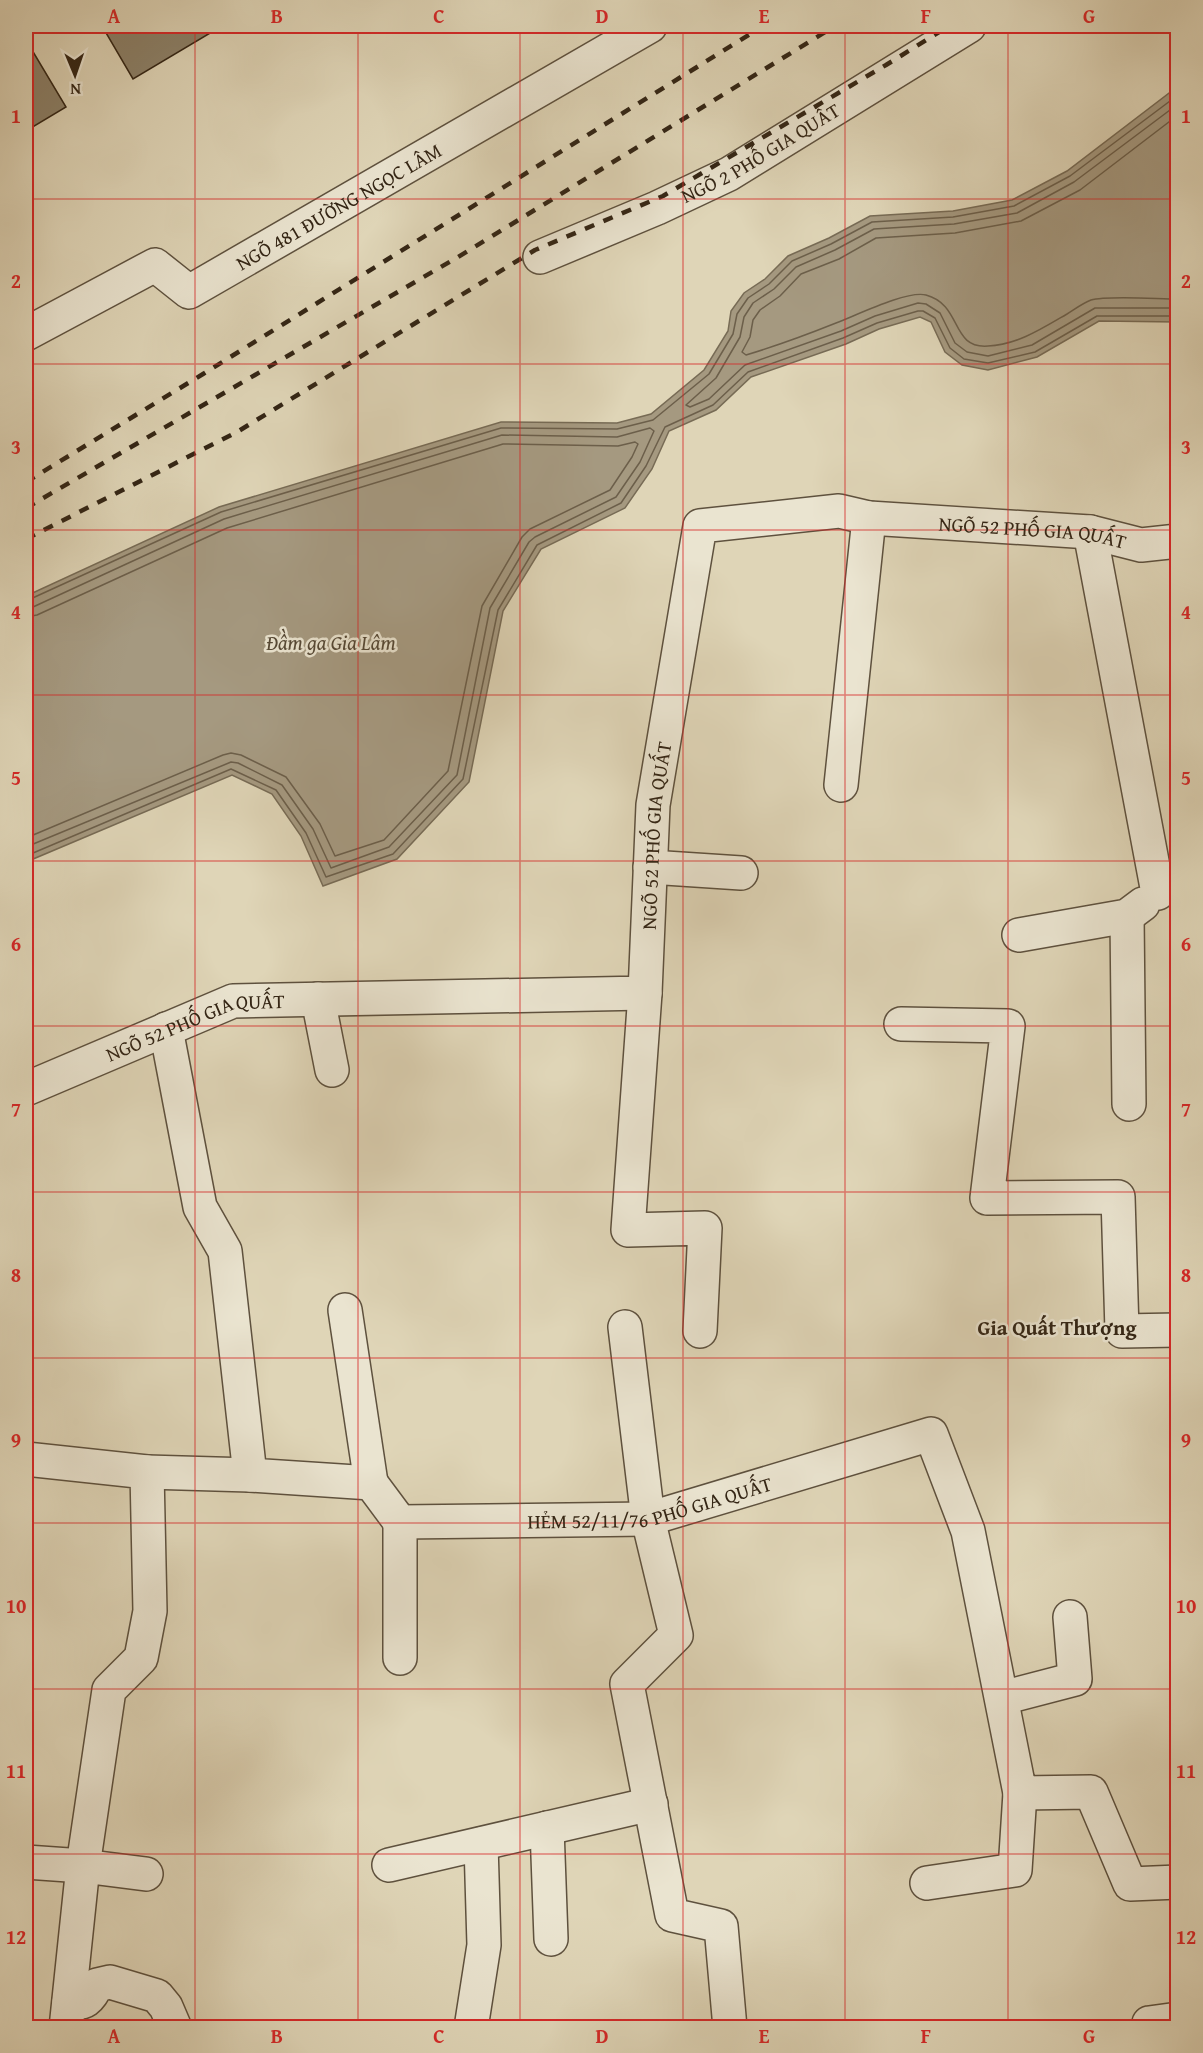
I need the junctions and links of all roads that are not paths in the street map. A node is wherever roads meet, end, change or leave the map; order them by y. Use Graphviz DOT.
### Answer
graph roads {
  1 [pos="650,26"];
  2 [pos="969,26"];
  3 [pos="540,257"];
  4 [pos="26,334"];
  5 [pos="869,518"];
  6 [pos="1090,532"];
  7 [pos="1178,541"];
  8 [pos="841,785"];
  9 [pos="650,867"];
  10 [pos="741,873"];
  11 [pos="1168,892"];
  12 [pos="1127,916"];
  13 [pos="1019,935"];
  14 [pos="645,993"];
  15 [pos="318,999"];
  16 [pos="901,1023"];
  17 [pos="166,1029"];
  18 [pos="332,1070"];
  19 [pos="26,1089"];
  20 [pos="1129,1104"];
  21 [pos="345,1310"];
  22 [pos="625,1327"];
  23 [pos="1178,1330"];
  24 [pos="700,1331"];
  25 [pos="26,1459"];
  26 [pos="147,1472"];
  27 [pos="250,1475"];
  28 [pos="371,1483"];
  29 [pos="648,1519"];
  30 [pos="400,1522"];
  31 [pos="1070,1617"];
  32 [pos="400,1658"];
  33 [pos="1002,1698"];
  34 [pos="1020,1793"];
  35 [pos="651,1804"];
  36 [pos="547,1828"];
  37 [pos="481,1844"];
  38 [pos="26,1862"];
  39 [pos="389,1865"];
  40 [pos="83,1866"];
  41 [pos="147,1874"];
  42 [pos="1178,1882"];
  43 [pos="927,1883"];
  44 [pos="551,1939"];
  45 [pos="67,2015"];
  46 [pos="1178,2019"];
  47 [pos="175,2028"];
  48 [pos="471,2028"];
  49 [pos="730,2028"];
  50 [pos="1150,2028"];
  1 -- 4 [label="street, NGÕ 481 ĐƯỜNG NGỌC LÂM"];
  2 -- 3 [label="street, NGÕ 2 PHỐ GIA QUẤT"];
  5 -- 6 [label="street, NGÕ 52 PHỐ GIA QUẤT"];
  5 -- 8 [label="street"];
  5 -- 9 [label="street, NGÕ 52 PHỐ GIA QUẤT"];
  6 -- 7 [label="street, NGÕ 52 PHỐ GIA QUẤT"];
  6 -- 11 [label="street"];
  9 -- 10 [label="street"];
  9 -- 14 [label="street, NGÕ 52 PHỐ GIA QUẤT"];
  11 -- 12 [label="street"];
  12 -- 13 [label="street"];
  12 -- 20 [label="street"];
  14 -- 15 [label="street, NGÕ 52 PHỐ GIA QUẤT"];
  14 -- 24 [label="street"];
  15 -- 17 [label="street, NGÕ 52 PHỐ GIA QUẤT"];
  15 -- 18 [label="street"];
  16 -- 23 [label="street"];
  17 -- 19 [label="street, NGÕ 52 PHỐ GIA QUẤT"];
  17 -- 27 [label="street"];
  21 -- 28 [label="street"];
  22 -- 29 [label="street"];
  25 -- 26 [label="street"];
  26 -- 27 [label="street"];
  26 -- 40 [label="street"];
  27 -- 28 [label="street"];
  28 -- 30 [label="street"];
  29 -- 30 [label="street, HẺM 52/11/76 PHỐ GIA QUẤT"];
  29 -- 33 [label="street, HẺM 52/11/76 PHỐ GIA QUẤT"];
  29 -- 35 [label="street"];
  30 -- 32 [label="street"];
  31 -- 33 [label="street"];
  33 -- 34 [label="street, HẺM 52/11/76 PHỐ GIA QUẤT"];
  34 -- 42 [label="street"];
  34 -- 43 [label="street, HẺM 52/11/76 PHỐ GIA QUẤT"];
  35 -- 36 [label="street"];
  35 -- 49 [label="street"];
  36 -- 37 [label="street"];
  36 -- 44 [label="street"];
  37 -- 39 [label="street"];
  37 -- 48 [label="street"];
  38 -- 40 [label="street"];
  40 -- 41 [label="street"];
  40 -- 45 [label="street"];
  45 -- 47 [label="street"];
  46 -- 50 [label="street"];
}
